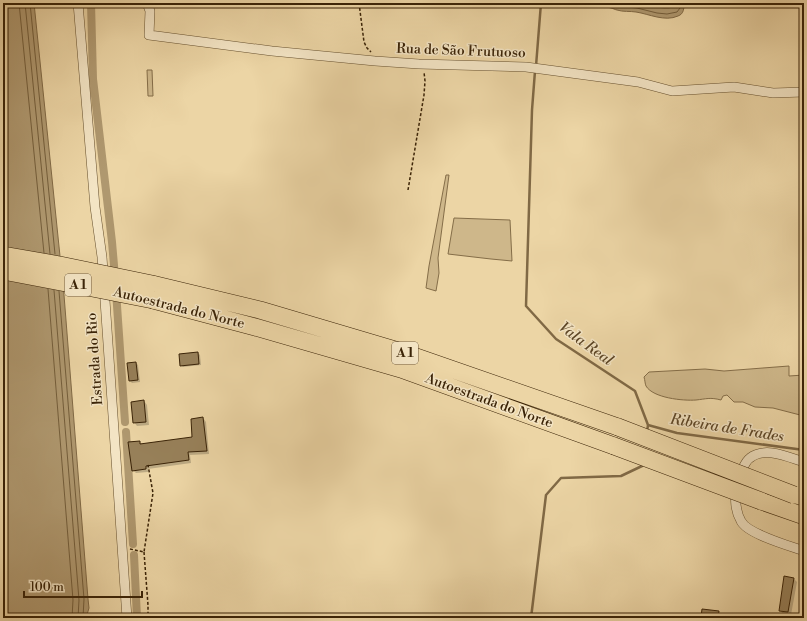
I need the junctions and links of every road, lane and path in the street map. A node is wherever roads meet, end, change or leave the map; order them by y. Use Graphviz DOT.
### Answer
graph roads {
  1 [pos="78,3"];
  2 [pos="147,3"];
  3 [pos="359,3"];
  4 [pos="372,52"];
  5 [pos="419,64"];
  6 [pos="804,92"];
  7 [pos="408,190"];
  8 [pos="3,255"];
  9 [pos="3,272"];
  10 [pos="153,292"];
  11 [pos="804,462"];
  12 [pos="148,465"];
  13 [pos="799,497"];
  14 [pos="804,516"];
  15 [pos="122,548"];
  16 [pos="804,551"];
  17 [pos="144,552"];
  18 [pos="127,618"];
  19 [pos="148,618"];
  1 -- 15 [label="street, Estrada do Rio"];
  2 -- 5 [label="street, Rua de São Frutuoso"];
  3 -- 4 [label="path"];
  5 -- 6 [label="street, Rua de São Frutuoso"];
  5 -- 7 [label="path"];
  8 -- 10 [label="highway, Autoestrada do Norte / A 1, bridge"];
  9 -- 10 [label="highway, Autoestrada do Norte / A 1, bridge"];
  10 -- 13 [label="highway, Autoestrada do Norte / A 1, bridge"];
  10 -- 14 [label="highway, Autoestrada do Norte / A 1, bridge"];
  11 -- 16 [label="street"];
  12 -- 17 [label="path"];
  15 -- 17 [label="path"];
  15 -- 18 [label="street, Estrada do Rio"];
  17 -- 19 [label="path"];
}
